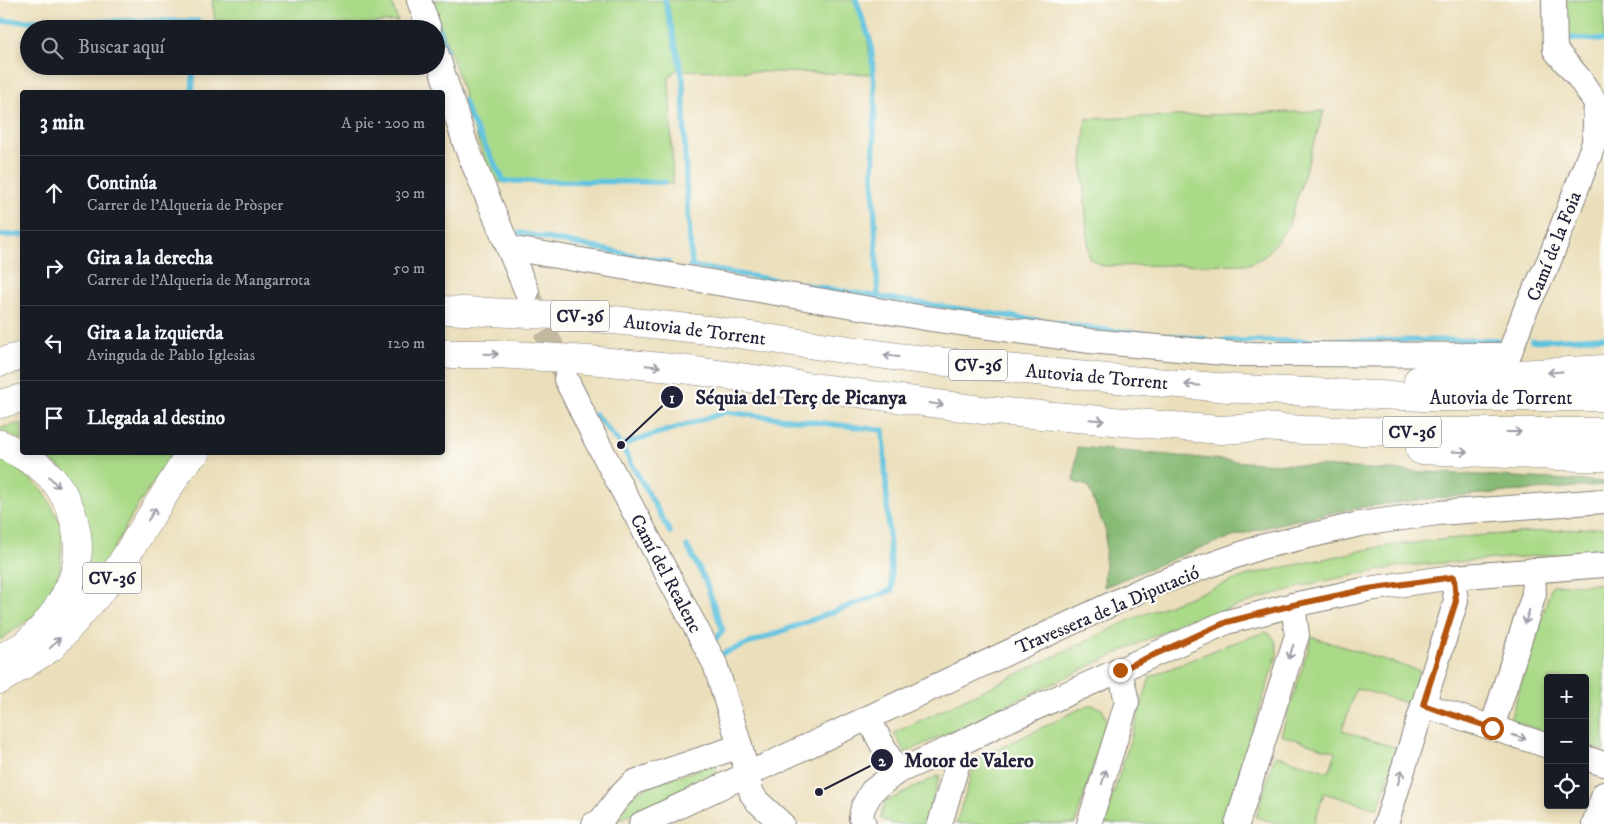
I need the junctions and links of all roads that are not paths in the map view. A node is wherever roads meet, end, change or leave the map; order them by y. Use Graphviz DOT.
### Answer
graph roads {
  1 [pos="419,0"];
  2 [pos="1554,0"];
  3 [pos="426,20"];
  4 [pos="443,75"];
  5 [pos="509,248"];
  6 [pos="527,292"];
  7 [pos="445,310"];
  8 [pos="445,354"];
  9 [pos="20,357"];
  10 [pos="0,362"];
  11 [pos="1604,369"];
  12 [pos="566,379"];
  13 [pos="1241,389"];
  14 [pos="1604,397"];
  15 [pos="20,399"];
  16 [pos="0,404"];
  17 [pos="1220,430"];
  18 [pos="1604,432"];
  19 [pos="0,444"];
  20 [pos="20,454"];
  21 [pos="22,455"];
  22 [pos="193,455"];
  23 [pos="1604,457"];
  24 [pos="1604,501"];
  25 [pos="1604,565"];
  26 [pos="1533,570"];
  27 [pos="1454,577"];
  28 [pos="1293,605"];
  29 [pos="0,658"];
  30 [pos="1120,670"];
  31 [pos="0,680"];
  32 [pos="1423,705"];
  33 [pos="868,718"];
  34 [pos="1492,728"];
  35 [pos="1544,745"];
  36 [pos="740,746"];
  37 [pos="953,747"];
  38 [pos="1589,759"];
  39 [pos="1604,764"];
  40 [pos="897,772"];
  41 [pos="748,775"];
  42 [pos="1604,794"];
  43 [pos="594,824"];
  44 [pos="640,824"];
  45 [pos="782,824"];
  46 [pos="864,824"];
  47 [pos="940,824"];
  48 [pos="1089,824"];
  49 [pos="1237,824"];
  50 [pos="1386,824"];
  51 [pos="1594,824"];
  1 -- 3 [label="street"];
  2 -- 5 [label="street, Camí de la Foia"];
  4 -- 5 [label="street"];
  5 -- 6 [label="street"];
  13 -- 7 [label="highway, Autovia de Torrent / CV-36, one-way"];
  8 -- 17 [label="highway, Autovia de Torrent / CV-36, one-way"];
  9 -- 10 [label="highway"];
  11 -- 13 [label="highway, one-way"];
  12 -- 36 [label="street, Camí del Realenc"];
  13 -- 14 [label="highway, Autovia de Torrent / CV-36"];
  15 -- 16 [label="highway"];
  17 -- 18 [label="highway, Autovia de Torrent / CV-36, one-way"];
  17 -- 23 [label="highway, one-way"];
  19 -- 20 [label="highway, one-way"];
  21 -- 29 [label="highway, one-way"];
  31 -- 22 [label="highway, CV-36, one-way"];
  24 -- 33 [label="street, Travessera de la Diputació"];
  25 -- 26 [label="street"];
  26 -- 27 [label="street"];
  26 -- 34 [label="street, one-way"];
  27 -- 28 [label="street"];
  27 -- 32 [label="street"];
  28 -- 30 [label="street"];
  28 -- 49 [label="street, one-way"];
  30 -- 37 [label="street"];
  48 -- 30 [label="street, one-way"];
  32 -- 34 [label="street"];
  50 -- 32 [label="street, one-way"];
  33 -- 40 [label="street"];
  33 -- 41 [label="street, Travessera de la Diputació"];
  34 -- 35 [label="street, one-way"];
  36 -- 41 [label="street, Camí del Realenc"];
  36 -- 43 [label="street"];
  37 -- 40 [label="street"];
  37 -- 47 [label="street"];
  38 -- 39 [label="street"];
  40 -- 46 [label="street"];
  41 -- 44 [label="street, Travessera de la Diputació"];
  41 -- 45 [label="street, Camí del Realenc"];
  42 -- 51 [label="street"];
}
